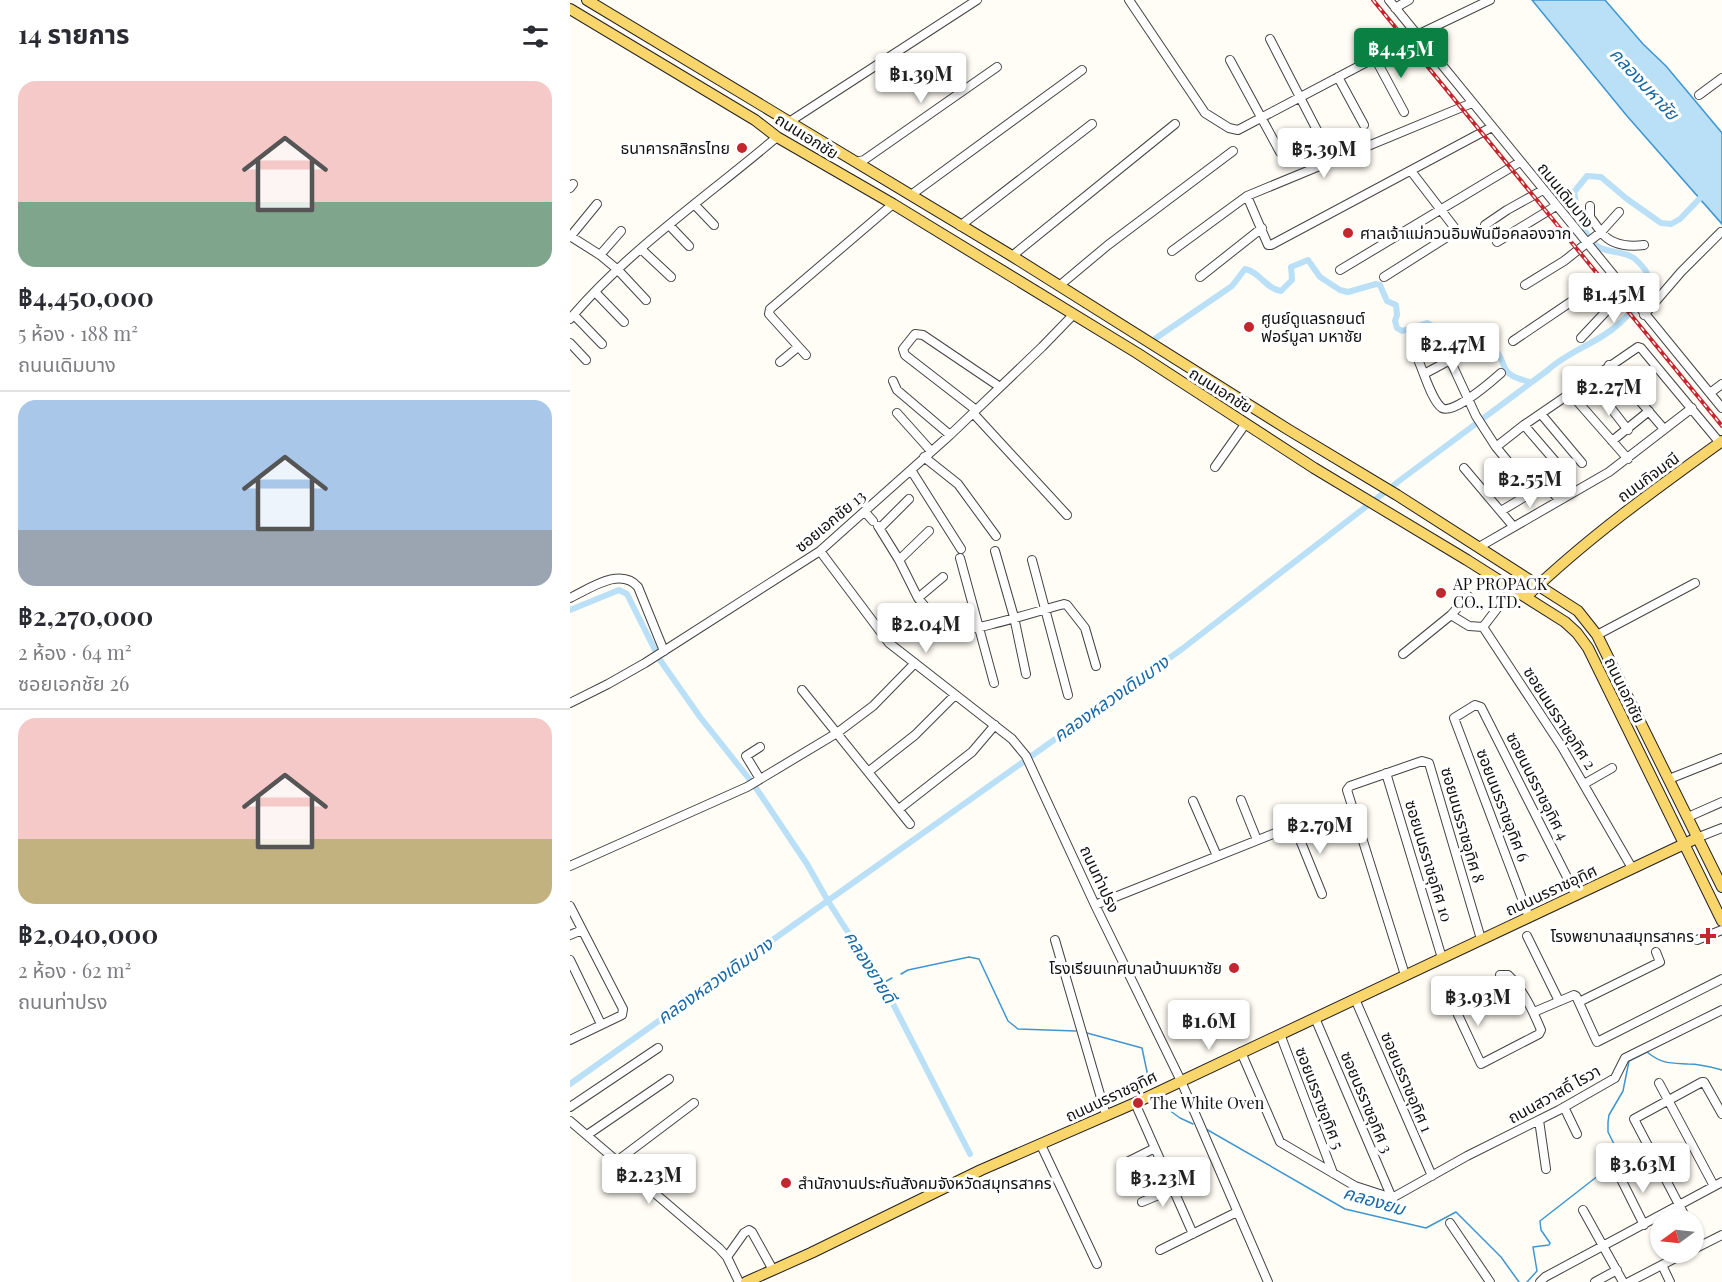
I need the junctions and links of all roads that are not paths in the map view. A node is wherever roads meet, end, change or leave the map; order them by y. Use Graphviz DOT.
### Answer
graph roads {
  1 [pos="587,0"];
  2 [pos="977,0"];
  3 [pos="1129,0"];
  4 [pos="1389,0"];
  5 [pos="1409,0"];
  6 [pos="1490,0"];
  7 [pos="1395,8"];
  8 [pos="570,9"];
  9 [pos="1417,35"];
  10 [pos="1270,39"];
  11 [pos="1384,53"];
  12 [pos="1375,58"];
  13 [pos="1230,60"];
  14 [pos="997,67"];
  15 [pos="1082,70"];
  16 [pos="1338,77"];
  17 [pos="1722,78"];
  18 [pos="1699,95"];
  19 [pos="1300,97"];
  20 [pos="1472,103"];
  21 [pos="1404,112"];
  22 [pos="1261,117"];
  23 [pos="789,122"];
  24 [pos="1092,124"];
  25 [pos="1175,124"];
  26 [pos="1364,125"];
  27 [pos="1492,127"];
  28 [pos="777,137"];
  29 [pos="1321,138"];
  30 [pos="1233,151"];
  31 [pos="1280,152"];
  32 [pos="856,162"];
  33 [pos="1520,162"];
  34 [pos="1411,171"];
  35 [pos="1543,190"];
  36 [pos="911,195"];
  37 [pos="1247,196"];
  38 [pos="597,204"];
  39 [pos="893,204"];
  40 [pos="695,205"];
  41 [pos="1556,206"];
  42 [pos="1590,206"];
  43 [pos="1440,210"];
  44 [pos="1619,212"];
  45 [pos="714,225"];
  46 [pos="1485,225"];
  47 [pos="670,226"];
  48 [pos="960,226"];
  49 [pos="1262,228"];
  50 [pos="621,231"];
  51 [pos="1601,232"];
  52 [pos="1721,232"];
  53 [pos="570,237"];
  54 [pos="1497,242"];
  55 [pos="1587,244"];
  56 [pos="1644,245"];
  57 [pos="690,246"];
  58 [pos="641,249"];
  59 [pos="1172,251"];
  60 [pos="600,255"];
  61 [pos="1012,256"];
  62 [pos="618,270"];
  63 [pos="1340,270"];
  64 [pos="1612,274"];
  65 [pos="671,277"];
  66 [pos="1200,277"];
  67 [pos="1384,277"];
  68 [pos="1526,285"];
  69 [pos="1059,286"];
  70 [pos="1626,290"];
  71 [pos="596,292"];
  72 [pos="646,300"];
  73 [pos="1644,314"];
  74 [pos="1073,315"];
  75 [pos="572,317"];
  76 [pos="624,322"];
  77 [pos="1581,338"];
  78 [pos="1512,341"];
  79 [pos="570,343"];
  80 [pos="602,344"];
  81 [pos="798,347"];
  82 [pos="1466,348"];
  83 [pos="806,355"];
  84 [pos="586,360"];
  85 [pos="1450,360"];
  86 [pos="780,362"];
  87 [pos="1419,362"];
  88 [pos="1609,365"];
  89 [pos="1502,373"];
  90 [pos="1424,374"];
  91 [pos="1588,380"];
  92 [pos="893,381"];
  93 [pos="1722,384"];
  94 [pos="1000,387"];
  95 [pos="1570,393"];
  96 [pos="1710,393"];
  97 [pos="1469,399"];
  98 [pos="1692,408"];
  99 [pos="1722,408"];
  100 [pos="974,411"];
  101 [pos="1649,411"];
  102 [pos="897,414"];
  103 [pos="1540,414"];
  104 [pos="1246,423"];
  105 [pos="1524,425"];
  106 [pos="1628,429"];
  107 [pos="1664,429"];
  108 [pos="950,435"];
  109 [pos="1612,441"];
  110 [pos="1721,442"];
  111 [pos="1496,447"];
  112 [pos="928,454"];
  113 [pos="1628,459"];
  114 [pos="1582,462"];
  115 [pos="1215,467"];
  116 [pos="1464,468"];
  117 [pos="911,470"];
  118 [pos="1546,484"];
  119 [pos="1533,492"];
  120 [pos="909,499"];
  121 [pos="1559,500"];
  122 [pos="1501,511"];
  123 [pos="865,512"];
  124 [pos="1067,515"];
  125 [pos="877,525"];
  126 [pos="1513,525"];
  127 [pos="929,531"];
  128 [pos="996,536"];
  129 [pos="1479,547"];
  130 [pos="820,551"];
  131 [pos="995,551"];
  132 [pos="899,560"];
  133 [pos="1032,560"];
  134 [pos="943,577"];
  135 [pos="1695,583"];
  136 [pos="1539,585"];
  137 [pos="1512,589"];
  138 [pos="1468,596"];
  139 [pos="1526,597"];
  140 [pos="570,598"];
  141 [pos="918,598"];
  142 [pos="1045,609"];
  143 [pos="1451,615"];
  144 [pos="1014,617"];
  145 [pos="1483,627"];
  146 [pos="978,628"];
  147 [pos="1598,635"];
  148 [pos="664,651"];
  149 [pos="1403,654"];
  150 [pos="915,663"];
  151 [pos="1096,666"];
  152 [pos="1026,674"];
  153 [pos="994,683"];
  154 [pos="802,690"];
  155 [pos="955,695"];
  156 [pos="1068,695"];
  157 [pos="570,703"];
  158 [pos="1465,711"];
  159 [pos="996,725"];
  160 [pos="837,733"];
  161 [pos="760,747"];
  162 [pos="1722,758"];
  163 [pos="1612,768"];
  164 [pos="868,772"];
  165 [pos="1386,773"];
  166 [pos="760,779"];
  167 [pos="1669,779"];
  168 [pos="1584,784"];
  169 [pos="1241,800"];
  170 [pos="1193,801"];
  171 [pos="1722,802"];
  172 [pos="899,809"];
  173 [pos="1689,818"];
  174 [pos="910,824"];
  175 [pos="1722,828"];
  176 [pos="1699,837"];
  177 [pos="1257,840"];
  178 [pos="1684,844"];
  179 [pos="1217,856"];
  180 [pos="570,866"];
  181 [pos="1632,868"];
  182 [pos="1722,887"];
  183 [pos="1322,894"];
  184 [pos="1576,895"];
  185 [pos="1095,905"];
  186 [pos="570,906"];
  187 [pos="1529,917"];
  188 [pos="1722,921"];
  189 [pos="582,930"];
  190 [pos="1722,930"];
  191 [pos="570,936"];
  192 [pos="1527,936"];
  193 [pos="1481,939"];
  194 [pos="1055,940"];
  195 [pos="1697,940"];
  196 [pos="1656,952"];
  197 [pos="1442,958"];
  198 [pos="570,960"];
  199 [pos="1405,975"];
  200 [pos="1500,975"];
  201 [pos="1722,979"];
  202 [pos="1355,999"];
  203 [pos="1559,1001"];
  204 [pos="1452,1002"];
  205 [pos="1579,1002"];
  206 [pos="1722,1010"];
  207 [pos="1534,1012"];
  208 [pos="1315,1018"];
  209 [pos="601,1024"];
  210 [pos="1280,1034"];
  211 [pos="570,1040"];
  212 [pos="658,1048"];
  213 [pos="1241,1052"];
  214 [pos="669,1079"];
  215 [pos="1180,1081"];
  216 [pos="1659,1083"];
  217 [pos="1667,1100"];
  218 [pos="694,1103"];
  219 [pos="1136,1103"];
  220 [pos="570,1107"];
  221 [pos="1564,1107"];
  222 [pos="1722,1114"];
  223 [pos="1106,1115"];
  224 [pos="1539,1120"];
  225 [pos="570,1121"];
  226 [pos="1577,1134"];
  227 [pos="587,1135"];
  228 [pos="1041,1145"];
  229 [pos="1155,1148"];
  230 [pos="617,1161"];
  231 [pos="1129,1161"];
  232 [pos="1546,1169"];
  233 [pos="1333,1173"];
  234 [pos="1619,1175"];
  235 [pos="1432,1176"];
  236 [pos="1718,1184"];
  237 [pos="1173,1189"];
  238 [pos="1392,1198"];
  239 [pos="1142,1202"];
  240 [pos="1679,1205"];
  241 [pos="1681,1209"];
  242 [pos="1583,1210"];
  243 [pos="1237,1212"];
  244 [pos="1450,1223"];
  245 [pos="1644,1225"];
  246 [pos="1193,1234"];
  247 [pos="1722,1235"];
  248 [pos="1704,1244"];
  249 [pos="1604,1246"];
  250 [pos="1160,1250"];
  251 [pos="727,1257"];
  252 [pos="1666,1263"];
  253 [pos="1096,1264"];
  254 [pos="1662,1265"];
  255 [pos="773,1270"];
  256 [pos="1617,1270"];
  257 [pos="739,1282"];
  258 [pos="746,1282"];
  259 [pos="1268,1282"];
  260 [pos="1490,1282"];
  261 [pos="1540,1282"];
  262 [pos="1595,1282"];
  263 [pos="1623,1282"];
  264 [pos="1629,1282"];
  265 [pos="1670,1282"];
  1 -- 23 [label="main road, ถนนเอกชัย"];
  2 -- 23 [label="street"];
  3 -- 22 [label="street"];
  4 -- 7 [label="street, ถนนเดิมบาง"];
  5 -- 7 [label="street"];
  6 -- 9 [label="street"];
  7 -- 9 [label="street, ถนนเดิมบาง"];
  8 -- 28 [label="main road, ถนนเอกชัย"];
  9 -- 20 [label="street, ถนนเดิมบาง"];
  10 -- 19 [label="street"];
  11 -- 12 [label="street"];
  12 -- 16 [label="street"];
  12 -- 21 [label="street"];
  13 -- 22 [label="street"];
  14 -- 32 [label="street"];
  15 -- 36 [label="street"];
  16 -- 19 [label="street"];
  16 -- 26 [label="street"];
  17 -- 18 [label="street"];
  19 -- 22 [label="street"];
  19 -- 29 [label="street"];
  20 -- 27 [label="street, ถนนเดิมบาง"];
  20 -- 37 [label="street"];
  22 -- 31 [label="street"];
  23 -- 28 [label="main road"];
  23 -- 32 [label="main road, ถนนเอกชัย"];
  24 -- 48 [label="street"];
  25 -- 61 [label="street"];
  27 -- 33 [label="street, ถนนเดิมบาง"];
  27 -- 34 [label="street"];
  28 -- 39 [label="main road, ถนนเอกชัย"];
  28 -- 40 [label="street"];
  30 -- 69 [label="street"];
  32 -- 36 [label="main road, ถนนเอกชัย"];
  33 -- 35 [label="street, ถนนเดิมบาง"];
  33 -- 43 [label="street"];
  34 -- 43 [label="street"];
  34 -- 49 [label="street"];
  35 -- 41 [label="street, ถนนเดิมบาง"];
  35 -- 46 [label="street"];
  36 -- 48 [label="main road, ถนนเอกชัย"];
  37 -- 49 [label="street"];
  37 -- 59 [label="street"];
  38 -- 53 [label="street"];
  39 -- 74 [label="main road, ถนนเอกชัย"];
  39 -- 81 [label="street"];
  40 -- 45 [label="street"];
  40 -- 47 [label="street"];
  41 -- 54 [label="street"];
  41 -- 55 [label="street, ถนนเดิมบาง"];
  42 -- 51 [label="street"];
  43 -- 63 [label="street"];
  43 -- 67 [label="street"];
  44 -- 51 [label="street"];
  47 -- 57 [label="street"];
  47 -- 58 [label="street"];
  48 -- 61 [label="main road, ถนนเอกชัย"];
  49 -- 66 [label="street"];
  50 -- 60 [label="street"];
  51 -- 55 [label="street"];
  51 -- 56 [label="street"];
  52 -- 73 [label="street"];
  53 -- 60 [label="street"];
  55 -- 64 [label="street, ถนนเดิมบาง"];
  55 -- 68 [label="street"];
  58 -- 62 [label="street"];
  58 -- 65 [label="street"];
  60 -- 62 [label="street"];
  61 -- 69 [label="main road, ถนนเอกชัย"];
  62 -- 71 [label="street"];
  62 -- 72 [label="street"];
  64 -- 70 [label="street, ถนนเดิมบาง"];
  64 -- 78 [label="street"];
  69 -- 129 [label="main road, ถนนเอกชัย"];
  70 -- 73 [label="street, ถนนเดิมบาง"];
  70 -- 77 [label="street"];
  71 -- 75 [label="street"];
  71 -- 76 [label="street"];
  73 -- 96 [label="street, ถนนเดิมบาง"];
  74 -- 94 [label="street, ซอยเอกชัย 13"];
  74 -- 104 [label="main road, ถนนเอกชัย"];
  75 -- 80 [label="street"];
  79 -- 84 [label="street"];
  81 -- 83 [label="street"];
  81 -- 86 [label="street"];
  82 -- 85 [label="street"];
  85 -- 90 [label="street"];
  85 -- 97 [label="street"];
  87 -- 90 [label="street"];
  88 -- 91 [label="street"];
  88 -- 98 [label="street"];
  88 -- 101 [label="street"];
  89 -- 97 [label="street"];
  90 -- 97 [label="street"];
  91 -- 95 [label="street"];
  91 -- 106 [label="street"];
  92 -- 108 [label="street"];
  93 -- 96 [label="street"];
  94 -- 100 [label="street, ซอยเอกชัย 13"];
  94 -- 100 [label="street"];
  95 -- 103 [label="street"];
  95 -- 109 [label="street"];
  96 -- 99 [label="street, ถนนเดิมบาง"];
  97 -- 111 [label="street"];
  98 -- 107 [label="street"];
  98 -- 110 [label="street"];
  100 -- 108 [label="street, ซอยเอกชัย 13"];
  100 -- 124 [label="street"];
  101 -- 106 [label="street"];
  101 -- 107 [label="street"];
  102 -- 112 [label="street"];
  103 -- 105 [label="street"];
  103 -- 114 [label="street"];
  104 -- 115 [label="street"];
  104 -- 137 [label="main road, ถนนเอกชัย"];
  105 -- 111 [label="street"];
  105 -- 118 [label="street"];
  106 -- 109 [label="street"];
  107 -- 113 [label="street"];
  108 -- 112 [label="street, ซอยเอกชัย 13"];
  109 -- 113 [label="street"];
  110 -- 136 [label="main road, ถนนกิจมณี"];
  111 -- 119 [label="street"];
  112 -- 117 [label="street, ซอยเอกชัย 13"];
  112 -- 128 [label="street"];
  113 -- 121 [label="street"];
  116 -- 122 [label="street"];
  117 -- 123 [label="street, ซอยเอกชัย 13"];
  117 -- 146 [label="street"];
  118 -- 119 [label="street"];
  118 -- 121 [label="street"];
  119 -- 122 [label="street"];
  120 -- 125 [label="street"];
  121 -- 126 [label="street"];
  122 -- 126 [label="street"];
  123 -- 125 [label="street"];
  123 -- 130 [label="street, ซอยเอกชัย 13"];
  125 -- 132 [label="street"];
  126 -- 129 [label="street"];
  127 -- 132 [label="street"];
  129 -- 136 [label="main road, ถนนเอกชัย"];
  130 -- 148 [label="street, ซอยเอกชัย 13"];
  130 -- 150 [label="street, ถนนท่าปรง"];
  131 -- 144 [label="street"];
  132 -- 141 [label="street"];
  133 -- 142 [label="street"];
  134 -- 141 [label="street"];
  135 -- 147 [label="street"];
  136 -- 139 [label="main road, ถนนกิจมณี"];
  136 -- 147 [label="main road, ถนนเอกชัย"];
  137 -- 139 [label="main road, ถนนเอกชัย"];
  137 -- 145 [label="street"];
  138 -- 143 [label="street"];
  139 -- 178 [label="main road, ถนนเอกชัย"];
  140 -- 148 [label="street"];
  141 -- 146 [label="street"];
  142 -- 144 [label="street"];
  142 -- 151 [label="street"];
  142 -- 156 [label="street"];
  143 -- 145 [label="street"];
  143 -- 149 [label="street"];
  144 -- 146 [label="street"];
  144 -- 152 [label="street"];
  145 -- 168 [label="street, ซอยนนรราชอุทิศ 2"];
  146 -- 153 [label="street"];
  147 -- 167 [label="main road, ถนนเอกชัย"];
  148 -- 157 [label="street, ซอยเอกชัย 13"];
  150 -- 155 [label="street, ถนนท่าปรง"];
  150 -- 160 [label="street"];
  154 -- 160 [label="street"];
  155 -- 159 [label="street, ถนนท่าปรง"];
  155 -- 164 [label="street"];
  158 -- 184 [label="street, ซอยนนรราชอุทิศ 4"];
  158 -- 187 [label="street, ซอยนนรราชอุทิศ 6"];
  159 -- 172 [label="street"];
  159 -- 185 [label="street, ถนนท่าปรง"];
  160 -- 164 [label="street"];
  160 -- 166 [label="street"];
  161 -- 166 [label="street"];
  162 -- 167 [label="street"];
  163 -- 168 [label="street"];
  164 -- 172 [label="street"];
  165 -- 193 [label="street, ซอยนนรราชอุทิศ 8"];
  165 -- 197 [label="street, ซอยนนรราชอุทิศ 10"];
  165 -- 199 [label="street"];
  166 -- 180 [label="street"];
  167 -- 173 [label="main road, ถนนเอกชัย"];
  168 -- 181 [label="street, ซอยนนรราชอุทิศ 2"];
  169 -- 177 [label="street"];
  170 -- 179 [label="street"];
  171 -- 173 [label="street"];
  172 -- 174 [label="street"];
  173 -- 176 [label="main road, ถนนเอกชัย"];
  175 -- 176 [label="street"];
  176 -- 178 [label="main road, ถนนนรราชอุทิศ"];
  176 -- 182 [label="main road, ถนนเอกชัย"];
  177 -- 179 [label="street"];
  177 -- 183 [label="street"];
  178 -- 181 [label="main road, ถนนนรราชอุทิศ"];
  178 -- 188 [label="main road, ถนนเอกชัย"];
  179 -- 185 [label="street"];
  181 -- 184 [label="main road, ถนนนรราชอุทิศ"];
  184 -- 187 [label="main road, ถนนนรราชอุทิศ"];
  185 -- 215 [label="street, ถนนท่าปรง"];
  186 -- 189 [label="street"];
  187 -- 193 [label="main road, ถนนนรราชอุทิศ"];
  189 -- 191 [label="street"];
  189 -- 209 [label="street"];
  190 -- 195 [label="street"];
  192 -- 203 [label="street"];
  193 -- 197 [label="main road, ถนนนรราชอุทิศ"];
  194 -- 223 [label="street"];
  196 -- 205 [label="street"];
  197 -- 199 [label="main road, ถนนนรราชอุทิศ"];
  198 -- 209 [label="street"];
  199 -- 202 [label="main road, ถนนนรราชอุทิศ"];
  200 -- 207 [label="street"];
  201 -- 205 [label="street"];
  202 -- 208 [label="main road, ถนนนรราชอุทิศ"];
  202 -- 235 [label="street, ซอยนรราชอุทิศ 1"];
  203 -- 205 [label="street"];
  203 -- 207 [label="street"];
  204 -- 207 [label="street"];
  206 -- 221 [label="street, ถนนสวาสดิ์ ไรวา"];
  208 -- 210 [label="main road, ถนนนรราชอุทิศ"];
  208 -- 238 [label="street, ซอยนรราชอุทิศ 3"];
  209 -- 211 [label="street"];
  210 -- 213 [label="main road, ถนนนรราชอุทิศ"];
  210 -- 233 [label="street, ซอยนรราชอุทิศ 5"];
  212 -- 220 [label="street"];
  213 -- 215 [label="main road, ถนนนรราชอุทิศ"];
  213 -- 233 [label="street"];
  214 -- 227 [label="street"];
  215 -- 219 [label="main road, ถนนนรราชอุทิศ"];
  215 -- 243 [label="street, ถนนท่าปรง"];
  216 -- 217 [label="street"];
  217 -- 222 [label="street"];
  217 -- 236 [label="street"];
  217 -- 240 [label="street"];
  218 -- 230 [label="street"];
  219 -- 223 [label="main road, ถนนนรราชอุทิศ"];
  219 -- 229 [label="street"];
  221 -- 224 [label="street, ถนนสวาสดิ์ ไรวา"];
  221 -- 226 [label="street"];
  223 -- 228 [label="main road, ถนนนรราชอุทิศ"];
  224 -- 232 [label="street"];
  224 -- 235 [label="street, ถนนสวาสดิ์ ไรวา"];
  225 -- 227 [label="street"];
  227 -- 230 [label="street"];
  228 -- 253 [label="street"];
  228 -- 255 [label="main road, ถนนนรราชอุทิศ"];
  229 -- 231 [label="street"];
  229 -- 237 [label="street"];
  230 -- 251 [label="street"];
  233 -- 238 [label="street"];
  234 -- 245 [label="street"];
  235 -- 238 [label="street, ถนนสวาสดิ์ ไรวา"];
  236 -- 240 [label="street"];
  237 -- 239 [label="street"];
  237 -- 246 [label="street"];
  240 -- 241 [label="street"];
  240 -- 245 [label="street"];
  242 -- 249 [label="street"];
  243 -- 246 [label="street"];
  243 -- 259 [label="street, ถนนท่าปรง"];
  244 -- 260 [label="street"];
  245 -- 249 [label="street"];
  246 -- 250 [label="street"];
  247 -- 248 [label="street"];
  249 -- 256 [label="street"];
  249 -- 261 [label="street"];
  251 -- 255 [label="street"];
  251 -- 257 [label="street"];
  252 -- 254 [label="street"];
  254 -- 264 [label="street"];
  254 -- 265 [label="street"];
  255 -- 258 [label="main road, ถนนนรราชอุทิศ"];
  256 -- 262 [label="street"];
  256 -- 263 [label="street"];
}
